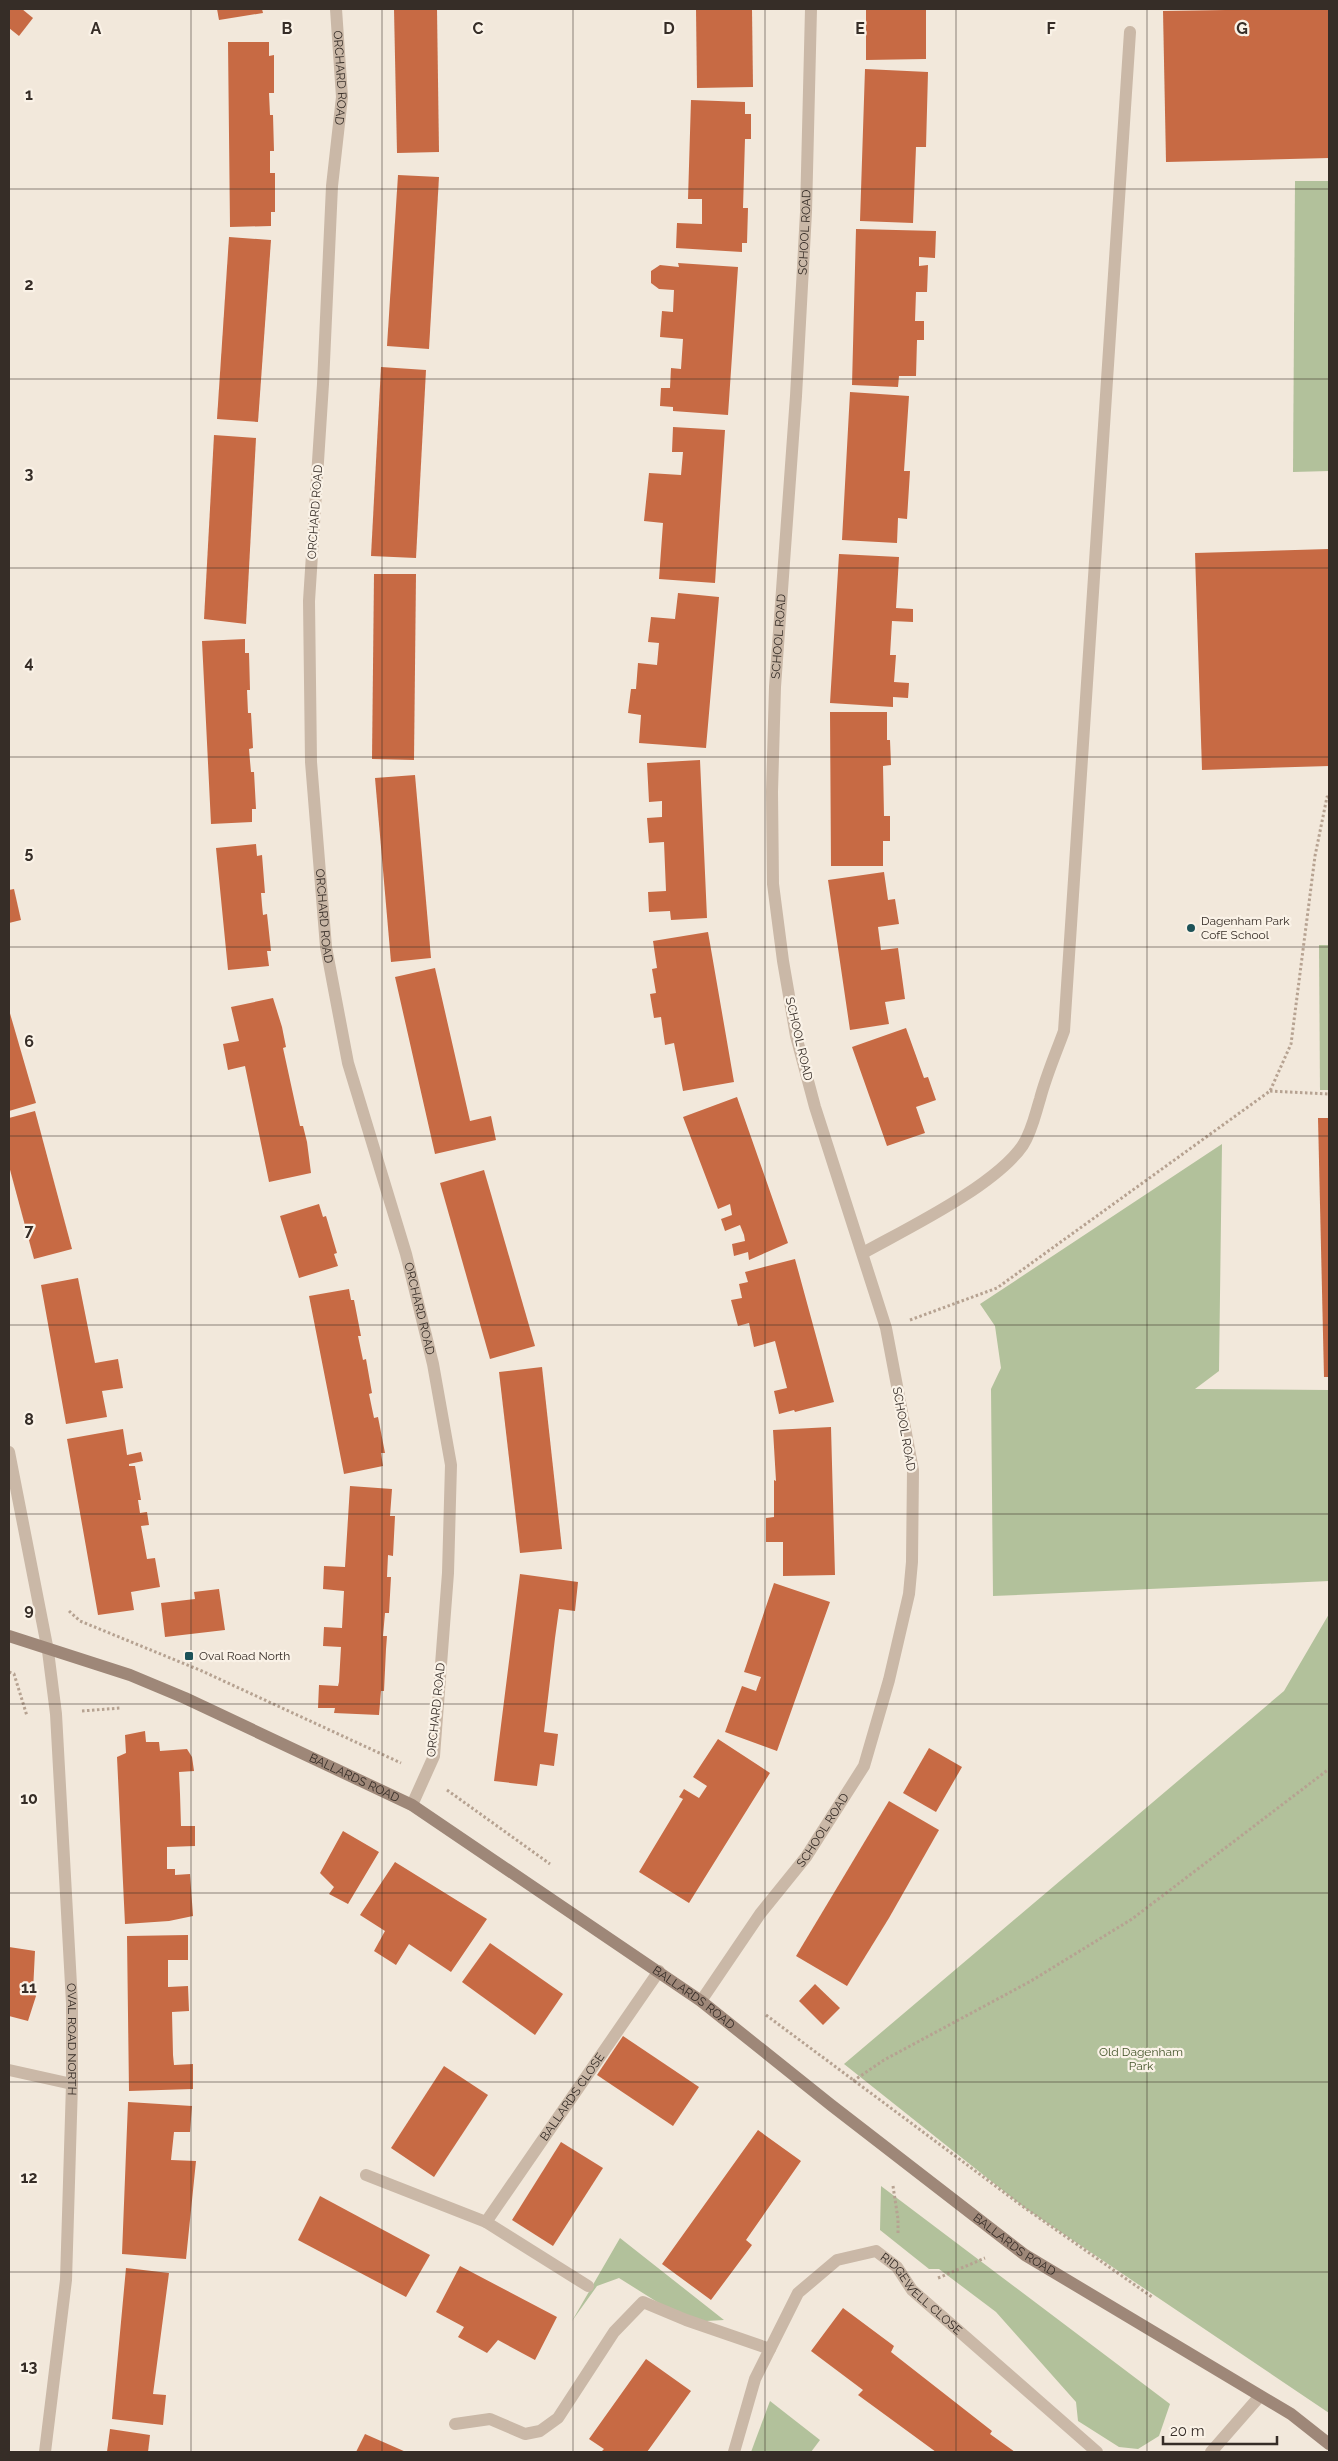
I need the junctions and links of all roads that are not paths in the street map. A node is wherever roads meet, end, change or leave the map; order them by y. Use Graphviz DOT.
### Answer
graph roads {
  1 [pos="336,9"];
  2 [pos="810,9"];
  3 [pos="1130,32"];
  4 [pos="863,1253"];
  5 [pos="9,1452"];
  6 [pos="9,1636"];
  7 [pos="48,1650"];
  8 [pos="412,1805"];
  9 [pos="659,1971"];
  10 [pos="701,2000"];
  11 [pos="9,2070"];
  12 [pos="72,2084"];
  13 [pos="366,2175"];
  14 [pos="486,2222"];
  15 [pos="588,2286"];
  16 [pos="770,2348"];
  17 [pos="1260,2396"];
  18 [pos="455,2424"];
  19 [pos="1329,2444"];
  20 [pos="44,2452"];
  21 [pos="734,2452"];
  22 [pos="1097,2452"];
  23 [pos="1211,2452"];
  1 -- 8 [label="street, ORCHARD ROAD"];
  2 -- 4 [label="street, SCHOOL ROAD"];
  3 -- 4 [label="street"];
  4 -- 10 [label="street, SCHOOL ROAD"];
  5 -- 7 [label="street, OVAL ROAD NORTH"];
  6 -- 7 [label="main road, BALLARDS ROAD"];
  7 -- 8 [label="main road, BALLARDS ROAD"];
  7 -- 12 [label="street, OVAL ROAD NORTH"];
  8 -- 9 [label="main road, BALLARDS ROAD"];
  9 -- 10 [label="main road, BALLARDS ROAD"];
  9 -- 14 [label="street, BALLARDS CLOSE"];
  10 -- 17 [label="main road, BALLARDS ROAD"];
  11 -- 12 [label="street"];
  12 -- 20 [label="street, OVAL ROAD NORTH"];
  13 -- 14 [label="street"];
  14 -- 15 [label="street"];
  16 -- 18 [label="street"];
  16 -- 21 [label="street, RIDGEWELL CLOSE"];
  16 -- 22 [label="street, RIDGEWELL CLOSE"];
  17 -- 19 [label="main road, BALLARDS ROAD"];
  17 -- 23 [label="street"];
}
